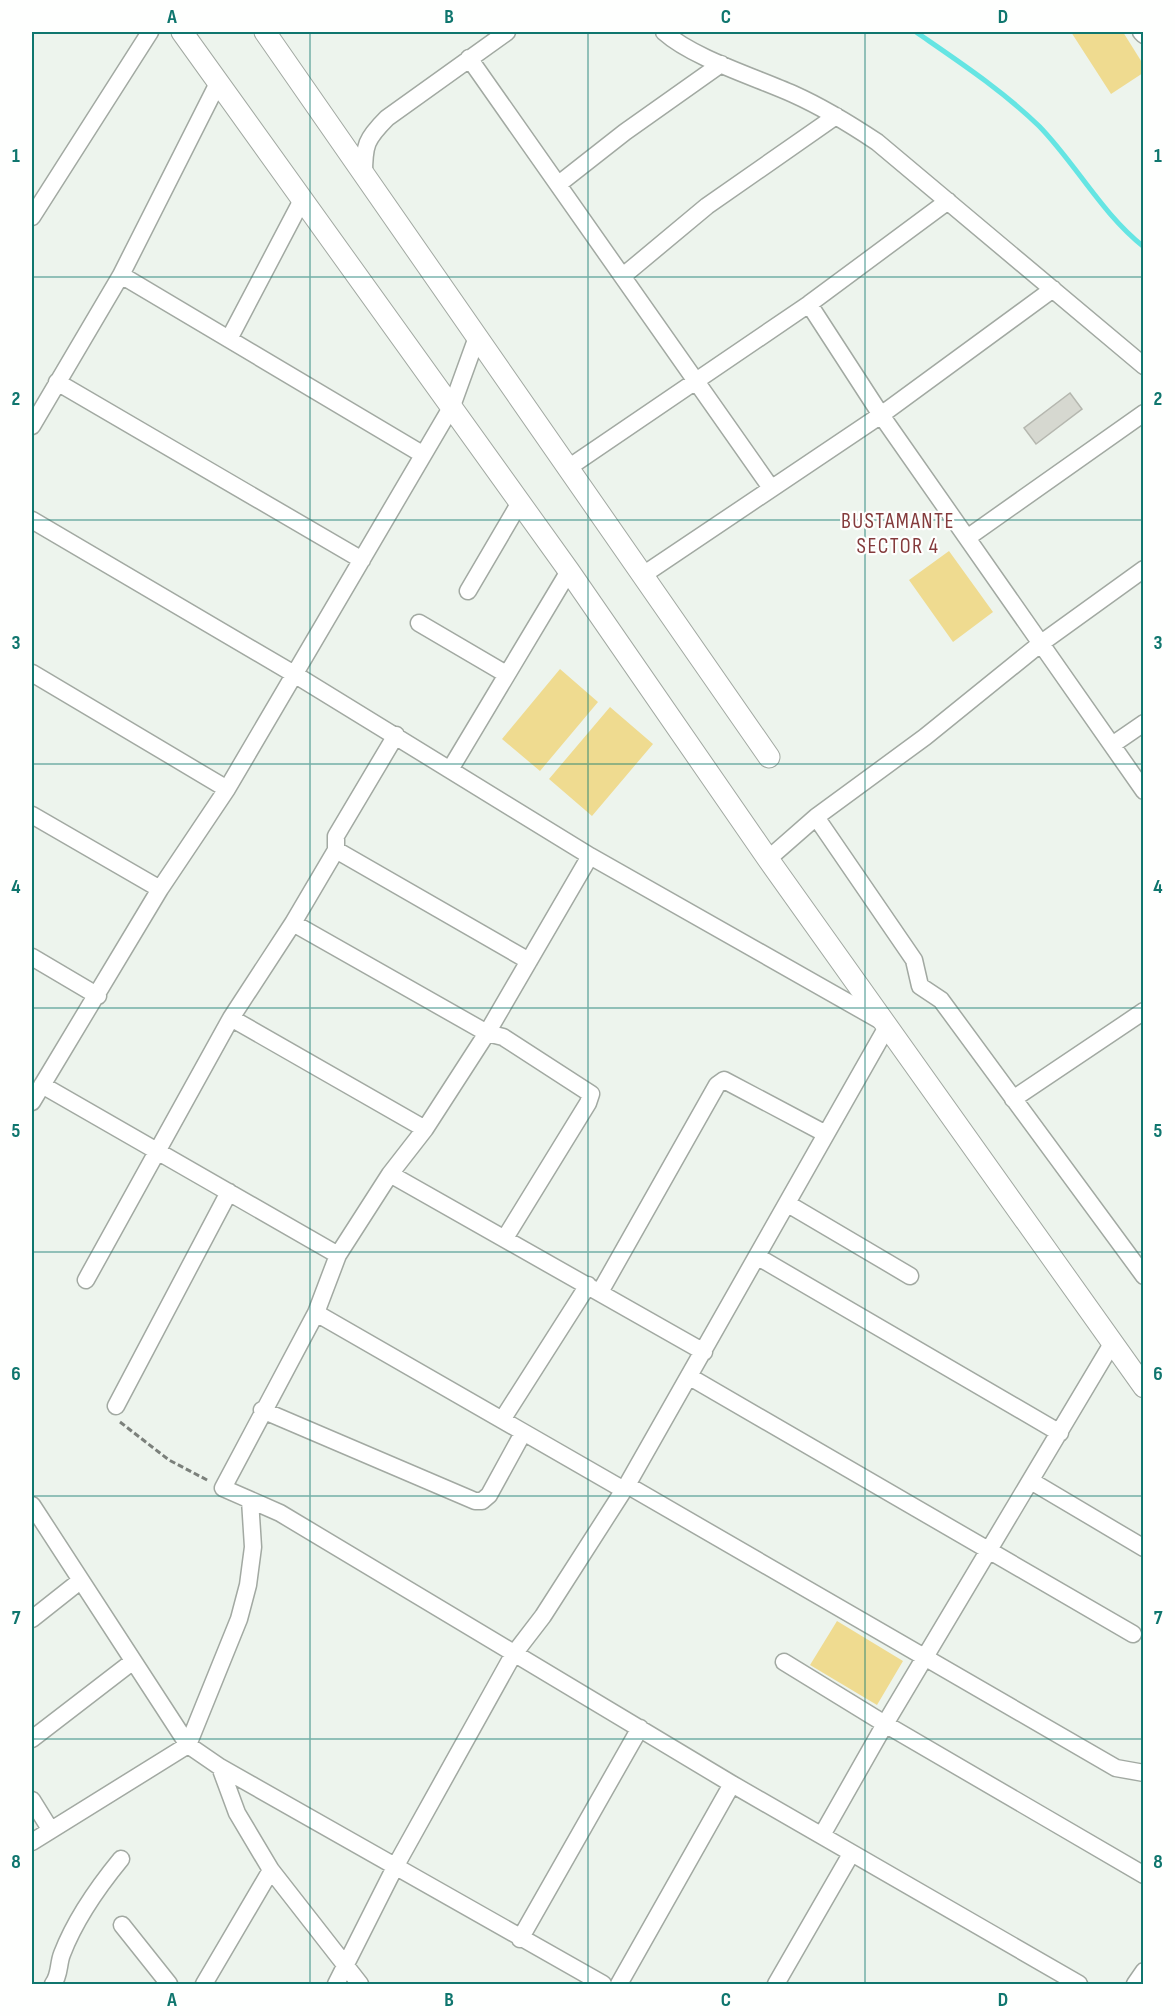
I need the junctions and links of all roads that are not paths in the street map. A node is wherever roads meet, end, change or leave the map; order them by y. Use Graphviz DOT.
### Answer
graph roads {
  1 [pos="150,32"];
  2 [pos="182,32"];
  3 [pos="265,32"];
  4 [pos="507,32"];
  5 [pos="664,32"];
  6 [pos="470,58"];
  7 [pos="721,64"];
  8 [pos="218,83"];
  9 [pos="836,116"];
  10 [pos="364,174"];
  11 [pos="560,183"];
  12 [pos="302,201"];
  13 [pos="948,201"];
  14 [pos="32,218"];
  15 [pos="122,275"];
  16 [pos="623,276"];
  17 [pos="1053,289"];
  18 [pos="809,304"];
  19 [pos="477,337"];
  20 [pos="229,339"];
  21 [pos="1143,366"];
  22 [pos="695,380"];
  23 [pos="57,382"];
  24 [pos="452,406"];
  25 [pos="1143,413"];
  26 [pos="881,415"];
  27 [pos="32,426"];
  28 [pos="422,454"];
  29 [pos="568,468"];
  30 [pos="771,488"];
  31 [pos="519,504"];
  32 [pos="32,520"];
  33 [pos="967,538"];
  34 [pos="362,560"];
  35 [pos="1143,569"];
  36 [pos="569,571"];
  37 [pos="643,575"];
  38 [pos="468,591"];
  39 [pos="420,623"];
  40 [pos="1040,644"];
  41 [pos="32,673"];
  42 [pos="294,674"];
  43 [pos="506,674"];
  44 [pos="1143,723"];
  45 [pos="396,735"];
  46 [pos="1112,745"];
  47 [pos="769,757"];
  48 [pos="451,768"];
  49 [pos="227,789"];
  50 [pos="1143,791"];
  51 [pos="32,814"];
  52 [pos="816,817"];
  53 [pos="336,850"];
  54 [pos="590,856"];
  55 [pos="768,859"];
  56 [pos="160,889"];
  57 [pos="293,924"];
  58 [pos="32,957"];
  59 [pos="530,961"];
  60 [pos="98,996"];
  61 [pos="1143,1011"];
  62 [pos="231,1018"];
  63 [pos="888,1025"];
  64 [pos="487,1033"];
  65 [pos="42,1085"];
  66 [pos="1013,1100"];
  67 [pos="32,1101"];
  68 [pos="425,1129"];
  69 [pos="826,1134"];
  70 [pos="158,1153"];
  71 [pos="390,1174"];
  72 [pos="229,1192"];
  73 [pos="788,1204"];
  74 [pos="505,1238"];
  75 [pos="338,1255"];
  76 [pos="758,1257"];
  77 [pos="910,1276"];
  78 [pos="1143,1276"];
  79 [pos="86,1280"];
  80 [pos="594,1289"];
  81 [pos="316,1313"];
  82 [pos="1113,1342"];
  83 [pos="704,1352"];
  84 [pos="690,1377"];
  85 [pos="1143,1387"];
  86 [pos="116,1406"];
  87 [pos="262,1410"];
  88 [pos="502,1420"];
  89 [pos="523,1433"];
  90 [pos="1060,1433"];
  91 [pos="1031,1481"];
  92 [pos="626,1488"];
  93 [pos="250,1500"];
  94 [pos="32,1505"];
  95 [pos="1143,1548"];
  96 [pos="990,1552"];
  97 [pos="80,1581"];
  98 [pos="32,1619"];
  99 [pos="1133,1634"];
  100 [pos="513,1655"];
  101 [pos="926,1658"];
  102 [pos="132,1662"];
  103 [pos="783,1662"];
  104 [pos="885,1724"];
  105 [pos="640,1728"];
  106 [pos="32,1739"];
  107 [pos="188,1745"];
  108 [pos="220,1767"];
  109 [pos="1143,1773"];
  110 [pos="732,1784"];
  111 [pos="32,1800"];
  112 [pos="50,1829"];
  113 [pos="822,1835"];
  114 [pos="32,1842"];
  115 [pos="851,1854"];
  116 [pos="121,1859"];
  117 [pos="395,1867"];
  118 [pos="271,1870"];
  119 [pos="1143,1875"];
  120 [pos="122,1925"];
  121 [pos="520,1939"];
  122 [pos="346,1965"];
  123 [pos="1143,1971"];
  124 [pos="1062,1980"];
  125 [pos="53,1984"];
  126 [pos="170,1984"];
  127 [pos="204,1984"];
  128 [pos="336,1984"];
  129 [pos="360,1984"];
  130 [pos="603,1984"];
  131 [pos="619,1984"];
  132 [pos="776,1984"];
  133 [pos="1080,1984"];
  134 [pos="1136,1984"];
  1 -- 14 [label="street"];
  2 -- 8 [label="street"];
  3 -- 10 [label="street"];
  4 -- 6 [label="street"];
  5 -- 7 [label="street"];
  6 -- 10 [label="street"];
  6 -- 11 [label="street"];
  7 -- 9 [label="street"];
  7 -- 11 [label="street"];
  8 -- 12 [label="street"];
  8 -- 15 [label="street"];
  9 -- 13 [label="street"];
  9 -- 16 [label="street"];
  10 -- 19 [label="street"];
  11 -- 16 [label="street"];
  12 -- 20 [label="street"];
  12 -- 24 [label="street"];
  13 -- 17 [label="street"];
  13 -- 18 [label="street"];
  15 -- 20 [label="street"];
  15 -- 23 [label="street"];
  16 -- 22 [label="street"];
  17 -- 21 [label="street"];
  17 -- 26 [label="street"];
  18 -- 22 [label="street"];
  18 -- 26 [label="street"];
  19 -- 24 [label="street"];
  19 -- 29 [label="street"];
  20 -- 28 [label="street"];
  22 -- 29 [label="street"];
  22 -- 30 [label="street"];
  23 -- 27 [label="street"];
  23 -- 34 [label="street"];
  24 -- 28 [label="street"];
  24 -- 31 [label="street"];
  25 -- 33 [label="street"];
  26 -- 30 [label="street"];
  26 -- 33 [label="street"];
  28 -- 34 [label="street"];
  29 -- 37 [label="street"];
  30 -- 37 [label="street"];
  31 -- 36 [label="street"];
  31 -- 38 [label="street"];
  32 -- 42 [label="street"];
  33 -- 40 [label="street"];
  34 -- 42 [label="street"];
  35 -- 40 [label="street"];
  36 -- 43 [label="street"];
  36 -- 55 [label="street"];
  37 -- 47 [label="street"];
  39 -- 43 [label="street"];
  40 -- 46 [label="street"];
  40 -- 52 [label="street"];
  41 -- 49 [label="street"];
  42 -- 45 [label="street"];
  42 -- 49 [label="street"];
  43 -- 48 [label="street"];
  44 -- 46 [label="street"];
  45 -- 48 [label="street"];
  45 -- 53 [label="street"];
  46 -- 50 [label="street"];
  48 -- 54 [label="street"];
  49 -- 56 [label="street"];
  51 -- 56 [label="street"];
  52 -- 55 [label="street"];
  52 -- 66 [label="street"];
  53 -- 57 [label="street"];
  53 -- 59 [label="street"];
  54 -- 59 [label="street"];
  54 -- 63 [label="street"];
  55 -- 63 [label="street"];
  56 -- 60 [label="street"];
  57 -- 62 [label="street"];
  57 -- 64 [label="street"];
  58 -- 60 [label="street"];
  59 -- 64 [label="street"];
  60 -- 65 [label="street"];
  61 -- 66 [label="street"];
  62 -- 68 [label="street"];
  62 -- 70 [label="street"];
  63 -- 69 [label="street"];
  63 -- 82 [label="street"];
  64 -- 68 [label="street"];
  64 -- 74 [label="street"];
  65 -- 67 [label="street"];
  65 -- 70 [label="street"];
  66 -- 78 [label="street"];
  68 -- 71 [label="street"];
  69 -- 73 [label="street"];
  69 -- 80 [label="street"];
  70 -- 72 [label="street"];
  70 -- 79 [label="street"];
  71 -- 74 [label="street"];
  71 -- 75 [label="street"];
  72 -- 75 [label="street"];
  72 -- 86 [label="street"];
  73 -- 76 [label="street"];
  73 -- 77 [label="street"];
  74 -- 80 [label="street"];
  75 -- 81 [label="street"];
  76 -- 83 [label="street"];
  76 -- 90 [label="street"];
  80 -- 83 [label="street"];
  80 -- 88 [label="street"];
  81 -- 87 [label="street"];
  81 -- 88 [label="street"];
  82 -- 85 [label="street"];
  82 -- 90 [label="street"];
  83 -- 84 [label="street"];
  84 -- 92 [label="street"];
  84 -- 96 [label="street"];
  87 -- 89 [label="street"];
  87 -- 93 [label="street"];
  88 -- 89 [label="street"];
  89 -- 92 [label="street"];
  90 -- 91 [label="street"];
  91 -- 95 [label="street"];
  91 -- 96 [label="street"];
  92 -- 100 [label="street"];
  92 -- 101 [label="street"];
  93 -- 100 [label="street"];
  93 -- 107 [label="street"];
  94 -- 97 [label="street"];
  96 -- 99 [label="street"];
  96 -- 101 [label="street"];
  97 -- 98 [label="street"];
  97 -- 102 [label="street"];
  100 -- 105 [label="street"];
  100 -- 117 [label="street"];
  101 -- 104 [label="street"];
  101 -- 109 [label="street"];
  102 -- 106 [label="street"];
  102 -- 107 [label="street"];
  103 -- 104 [label="street"];
  104 -- 113 [label="street"];
  104 -- 119 [label="street"];
  105 -- 110 [label="street"];
  105 -- 121 [label="street"];
  107 -- 108 [label="street"];
  107 -- 112 [label="street"];
  108 -- 117 [label="street"];
  108 -- 118 [label="street"];
  110 -- 113 [label="street"];
  110 -- 131 [label="street"];
  111 -- 112 [label="street"];
  112 -- 114 [label="street"];
  113 -- 115 [label="street"];
  115 -- 124 [label="street"];
  115 -- 132 [label="street"];
  116 -- 125 [label="street"];
  117 -- 121 [label="street"];
  117 -- 122 [label="street"];
  118 -- 122 [label="street"];
  118 -- 127 [label="street"];
  120 -- 126 [label="street"];
  121 -- 130 [label="street"];
  122 -- 128 [label="street"];
  122 -- 129 [label="street"];
  123 -- 134 [label="street"];
  124 -- 133 [label="street"];
}
